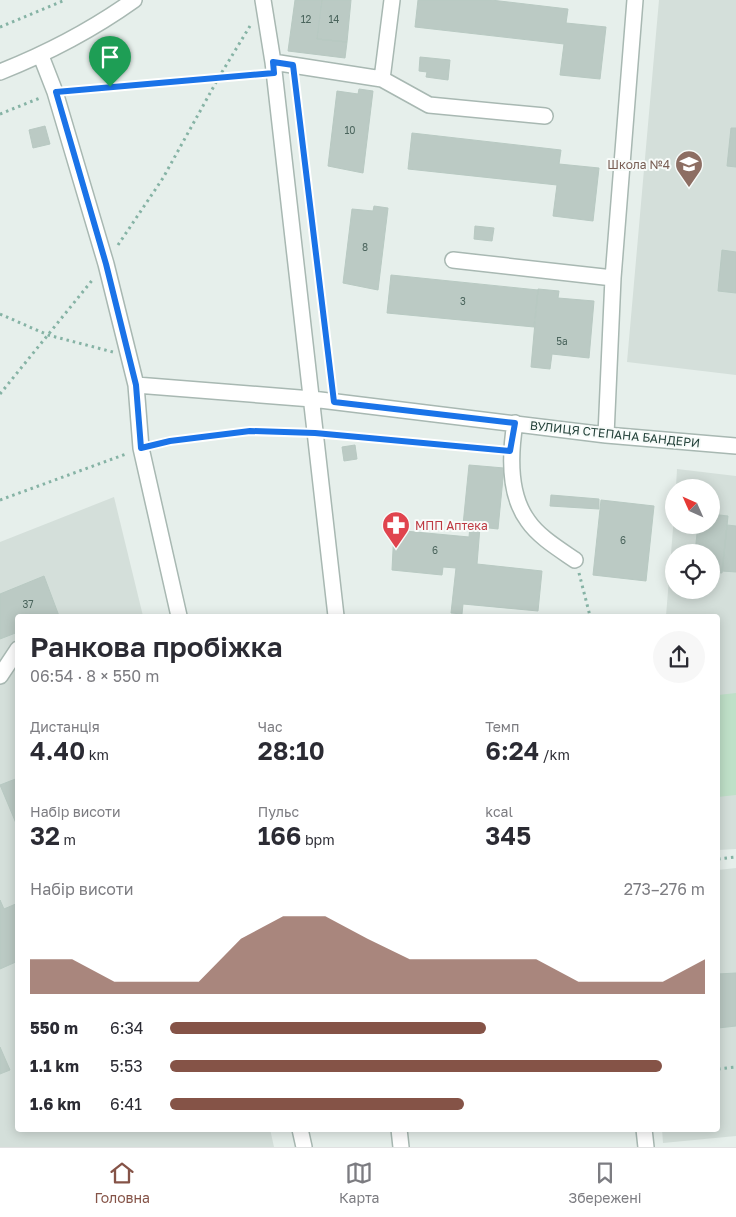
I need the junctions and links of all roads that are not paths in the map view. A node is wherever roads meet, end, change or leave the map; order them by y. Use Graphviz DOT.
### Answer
graph roads {
  1 [pos="134,0"];
  2 [pos="392,0"];
  3 [pos="635,0"];
  4 [pos="263,2"];
  5 [pos="41,56"];
  6 [pos="273,67"];
  7 [pos="0,72"];
  8 [pos="382,79"];
  9 [pos="545,116"];
  10 [pos="453,260"];
  11 [pos="613,278"];
  12 [pos="136,385"];
  13 [pos="312,399"];
  14 [pos="515,423"];
  15 [pos="606,435"];
  16 [pos="736,446"];
  17 [pos="575,560"];
  18 [pos="179,614"];
  19 [pos="336,614"];
  20 [pos="15,654"];
  21 [pos="0,676"];
  22 [pos="301,1132"];
  23 [pos="398,1132"];
  24 [pos="644,1132"];
  25 [pos="304,1147"];
  26 [pos="401,1147"];
  27 [pos="646,1147"];
  1 -- 5 [label="street"];
  2 -- 8 [label="street"];
  3 -- 11 [label="street"];
  4 -- 6 [label="street"];
  5 -- 7 [label="street"];
  5 -- 12 [label="street"];
  6 -- 8 [label="street"];
  6 -- 13 [label="street"];
  8 -- 9 [label="street"];
  10 -- 11 [label="street"];
  11 -- 15 [label="street"];
  12 -- 13 [label="street, ВУЛИЦЯ СТЕПАНА БАНДЕРИ"];
  12 -- 18 [label="street"];
  13 -- 14 [label="street, ВУЛИЦЯ СТЕПАНА БАНДЕРИ"];
  13 -- 19 [label="street"];
  14 -- 15 [label="street, ВУЛИЦЯ СТЕПАНА БАНДЕРИ"];
  14 -- 17 [label="street"];
  15 -- 16 [label="street, ВУЛИЦЯ СТЕПАНА БАНДЕРИ"];
  20 -- 21 [label="street"];
  22 -- 25 [label="street"];
  23 -- 26 [label="street"];
  24 -- 27 [label="street"];
}
